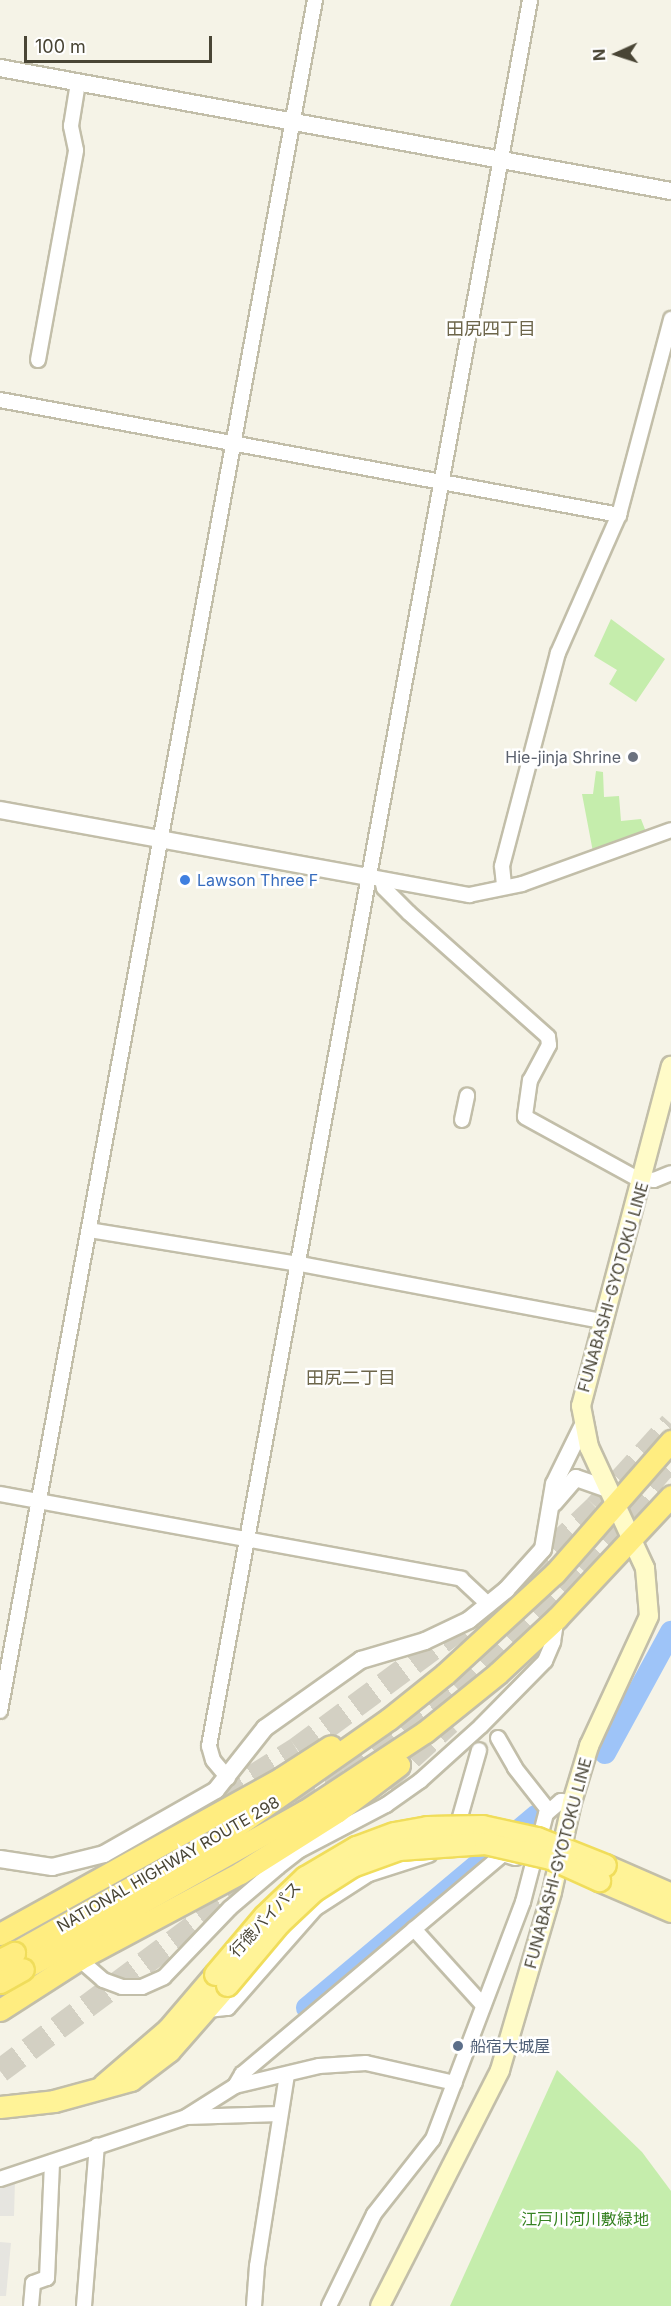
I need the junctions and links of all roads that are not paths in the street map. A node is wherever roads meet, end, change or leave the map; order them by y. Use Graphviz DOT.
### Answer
graph roads {
  1 [pos="315,0"];
  2 [pos="530,0"];
  3 [pos="0,69"];
  4 [pos="78,83"];
  5 [pos="292,121"];
  6 [pos="500,160"];
  7 [pos="671,192"];
  8 [pos="671,319"];
  9 [pos="38,360"];
  10 [pos="0,400"];
  11 [pos="231,445"];
  12 [pos="442,482"];
  13 [pos="619,515"];
  14 [pos="0,810"];
  15 [pos="671,830"];
  16 [pos="159,839"];
  17 [pos="375,878"];
  18 [pos="504,885"];
  19 [pos="671,1066"];
  20 [pos="467,1096"];
  21 [pos="667,1104"];
  22 [pos="462,1120"];
  23 [pos="671,1173"];
  24 [pos="643,1180"];
  25 [pos="89,1230"];
  26 [pos="300,1264"];
  27 [pos="602,1321"];
  28 [pos="582,1427"];
  29 [pos="671,1441"];
  30 [pos="0,1494"];
  31 [pos="671,1496"];
  32 [pos="613,1497"];
  33 [pos="38,1502"];
  34 [pos="553,1504"];
  35 [pos="633,1539"];
  36 [pos="246,1540"];
  37 [pos="489,1605"];
  38 [pos="557,1618"];
  39 [pos="482,1642"];
  40 [pos="462,1704"];
  41 [pos="0,1711"];
  42 [pos="498,1738"];
  43 [pos="479,1750"];
  44 [pos="228,1778"];
  45 [pos="572,1802"];
  46 [pos="549,1809"];
  47 [pos="455,1835"];
  48 [pos="539,1848"];
  49 [pos="0,1859"];
  50 [pos="535,1864"];
  51 [pos="671,1894"];
  52 [pos="671,1911"];
  53 [pos="41,1912"];
  54 [pos="0,1918"];
  55 [pos="414,1929"];
  56 [pos="0,1934"];
  57 [pos="9,1958"];
  58 [pos="79,1959"];
  59 [pos="221,1980"];
  60 [pos="0,1982"];
  61 [pos="483,2005"];
  62 [pos="3,2008"];
  63 [pos="208,2010"];
  64 [pos="287,2075"];
  65 [pos="455,2083"];
  66 [pos="103,2085"];
  67 [pos="235,2086"];
  68 [pos="0,2107"];
  69 [pos="280,2114"];
  70 [pos="186,2117"];
  71 [pos="96,2146"];
  72 [pos="52,2162"];
  73 [pos="0,2179"];
  74 [pos="31,2306"];
  75 [pos="84,2306"];
  76 [pos="255,2306"];
  77 [pos="329,2306"];
  78 [pos="380,2306"];
  1 -- 5 [label="street"];
  2 -- 6 [label="street"];
  3 -- 4 [label="street"];
  4 -- 5 [label="street"];
  4 -- 9 [label="street"];
  5 -- 6 [label="street"];
  5 -- 11 [label="street"];
  6 -- 7 [label="street"];
  6 -- 12 [label="street"];
  8 -- 13 [label="street"];
  10 -- 11 [label="street"];
  11 -- 12 [label="street"];
  11 -- 16 [label="street"];
  12 -- 13 [label="street"];
  12 -- 17 [label="street"];
  13 -- 18 [label="street"];
  14 -- 16 [label="street"];
  15 -- 18 [label="street"];
  16 -- 17 [label="street"];
  16 -- 25 [label="street"];
  17 -- 18 [label="street"];
  17 -- 24 [label="street"];
  17 -- 26 [label="street"];
  19 -- 21 [label="main road, FUNABASHI-GYOTOKU LINE"];
  20 -- 22 [label="street"];
  21 -- 24 [label="main road, FUNABASHI-GYOTOKU LINE"];
  23 -- 24 [label="street"];
  24 -- 27 [label="main road, FUNABASHI-GYOTOKU LINE"];
  25 -- 26 [label="street"];
  25 -- 33 [label="street"];
  26 -- 27 [label="street"];
  26 -- 36 [label="street"];
  27 -- 28 [label="main road, FUNABASHI-GYOTOKU LINE"];
  28 -- 32 [label="main road, FUNABASHI-GYOTOKU LINE"];
  28 -- 34 [label="street"];
  29 -- 32 [label="highway, NATIONAL HIGHWAY ROUTE 298"];
  30 -- 33 [label="street"];
  31 -- 35 [label="highway, NATIONAL HIGHWAY ROUTE 298"];
  32 -- 34 [label="street"];
  32 -- 35 [label="main road, FUNABASHI-GYOTOKU LINE"];
  32 -- 39 [label="highway, NATIONAL HIGHWAY ROUTE 298"];
  33 -- 36 [label="street"];
  33 -- 41 [label="street"];
  34 -- 37 [label="street"];
  35 -- 38 [label="highway, NATIONAL HIGHWAY ROUTE 298"];
  35 -- 45 [label="main road, FUNABASHI-GYOTOKU LINE"];
  36 -- 37 [label="street"];
  36 -- 44 [label="street"];
  37 -- 44 [label="street"];
  38 -- 40 [label="highway, NATIONAL HIGHWAY ROUTE 298"];
  38 -- 58 [label="street"];
  39 -- 53 [label="highway"];
  39 -- 57 [label="highway, NATIONAL HIGHWAY ROUTE 298"];
  40 -- 57 [label="highway, NATIONAL HIGHWAY ROUTE 298"];
  40 -- 58 [label="highway"];
  42 -- 46 [label="street"];
  43 -- 47 [label="street"];
  44 -- 49 [label="street"];
  45 -- 46 [label="street"];
  45 -- 78 [label="main road, FUNABASHI-GYOTOKU LINE"];
  46 -- 48 [label="street"];
  47 -- 48 [label="street"];
  47 -- 63 [label="street"];
  48 -- 50 [label="street"];
  50 -- 55 [label="street"];
  50 -- 61 [label="street"];
  51 -- 59 [label="main road, 行徳バイパス, bridge"];
  52 -- 59 [label="main road, 行徳バイパス, bridge"];
  53 -- 54 [label="highway"];
  53 -- 56 [label="highway"];
  55 -- 61 [label="street"];
  55 -- 67 [label="street"];
  57 -- 60 [label="highway, NATIONAL HIGHWAY ROUTE 298, bridge"];
  57 -- 62 [label="highway"];
  58 -- 62 [label="highway"];
  59 -- 63 [label="main road, 行徳バイパス"];
  59 -- 66 [label="main road, 行徳バイパス"];
  61 -- 65 [label="street"];
  63 -- 66 [label="main road, 行徳バイパス"];
  64 -- 65 [label="street"];
  64 -- 67 [label="street"];
  64 -- 69 [label="street"];
  65 -- 77 [label="street"];
  66 -- 68 [label="main road, 行徳バイパス"];
  67 -- 70 [label="street"];
  69 -- 70 [label="street"];
  69 -- 76 [label="street"];
  70 -- 71 [label="street"];
  71 -- 72 [label="street"];
  71 -- 75 [label="street"];
  72 -- 73 [label="street"];
  72 -- 74 [label="street"];
}
